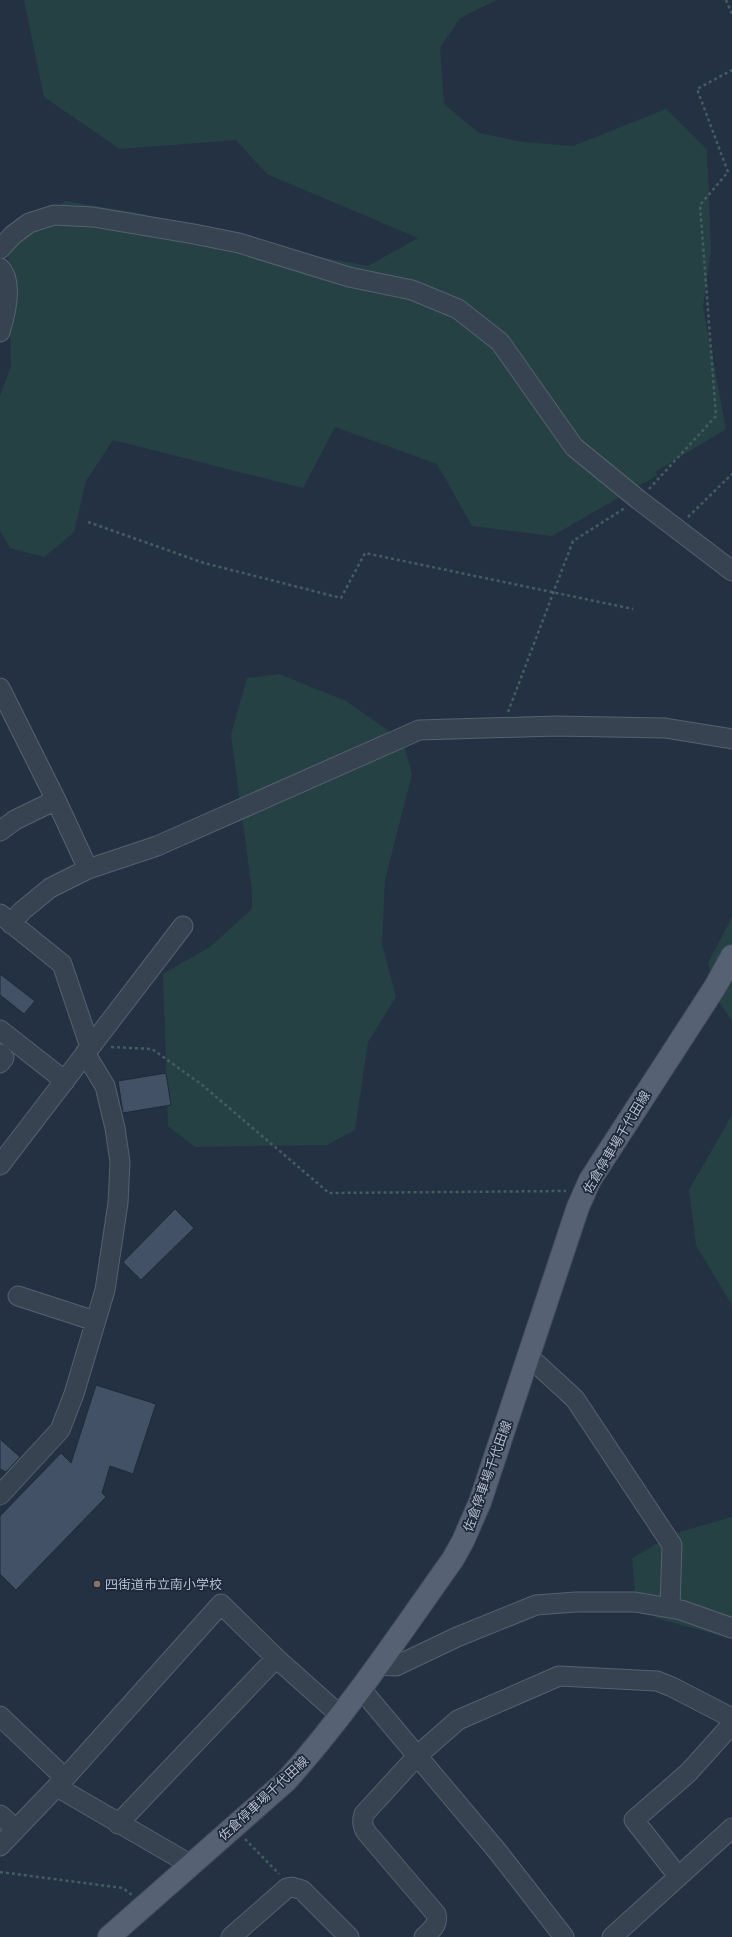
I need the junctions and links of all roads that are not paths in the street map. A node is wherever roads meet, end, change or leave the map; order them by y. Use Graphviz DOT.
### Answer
graph roads {
  1 [pos="0,249"];
  2 [pos="0,268"];
  3 [pos="0,332"];
  4 [pos="732,571"];
  5 [pos="0,688"];
  6 [pos="732,739"];
  7 [pos="56,800"];
  8 [pos="0,831"];
  9 [pos="88,869"];
  10 [pos="6,919"];
  11 [pos="183,926"];
  12 [pos="732,956"];
  13 [pos="0,1030"];
  14 [pos="88,1050"];
  15 [pos="0,1054"];
  16 [pos="0,1063"];
  17 [pos="64,1081"];
  18 [pos="0,1165"];
  19 [pos="18,1296"];
  20 [pos="95,1321"];
  21 [pos="528,1359"];
  22 [pos="0,1496"];
  23 [pos="670,1608"];
  24 [pos="732,1628"];
  25 [pos="276,1658"];
  26 [pos="378,1665"];
  27 [pos="361,1689"];
  28 [pos="0,1716"];
  29 [pos="340,1716"];
  30 [pos="732,1718"];
  31 [pos="732,1724"];
  32 [pos="418,1755"];
  33 [pos="61,1783"];
  34 [pos="0,1816"];
  35 [pos="118,1824"];
  36 [pos="732,1828"];
  37 [pos="16,1829"];
  38 [pos="0,1846"];
  39 [pos="189,1866"];
  40 [pos="678,1876"];
  41 [pos="121,1933"];
  42 [pos="235,1936"];
  43 [pos="348,1937"];
  44 [pos="424,1937"];
  45 [pos="564,1937"];
  46 [pos="612,1937"];
  1 -- 4 [label="street"];
  2 -- 3 [label="street"];
  5 -- 7 [label="street"];
  6 -- 9 [label="street"];
  7 -- 8 [label="street"];
  7 -- 9 [label="street"];
  9 -- 10 [label="street"];
  10 -- 14 [label="street"];
  11 -- 14 [label="street"];
  12 -- 21 [label="main road, 佐倉停車場千代田線"];
  13 -- 17 [label="street"];
  14 -- 17 [label="street"];
  14 -- 20 [label="street"];
  15 -- 16 [label="street"];
  17 -- 18 [label="street"];
  19 -- 20 [label="street"];
  20 -- 22 [label="street"];
  21 -- 23 [label="street"];
  21 -- 26 [label="main road, 佐倉停車場千代田線"];
  23 -- 24 [label="street"];
  23 -- 26 [label="street"];
  25 -- 29 [label="street"];
  25 -- 33 [label="street"];
  25 -- 35 [label="street"];
  26 -- 27 [label="main road, 佐倉停車場千代田線"];
  27 -- 29 [label="main road, 佐倉停車場千代田線"];
  27 -- 32 [label="street"];
  28 -- 33 [label="street"];
  29 -- 39 [label="main road, 佐倉停車場千代田線"];
  30 -- 32 [label="street"];
  31 -- 40 [label="street"];
  32 -- 44 [label="street"];
  32 -- 45 [label="street"];
  33 -- 35 [label="street"];
  33 -- 37 [label="street"];
  34 -- 37 [label="street"];
  35 -- 39 [label="street"];
  36 -- 40 [label="street"];
  37 -- 38 [label="street"];
  39 -- 41 [label="main road, 佐倉停車場千代田線"];
  40 -- 46 [label="street"];
  42 -- 43 [label="street"];
}
